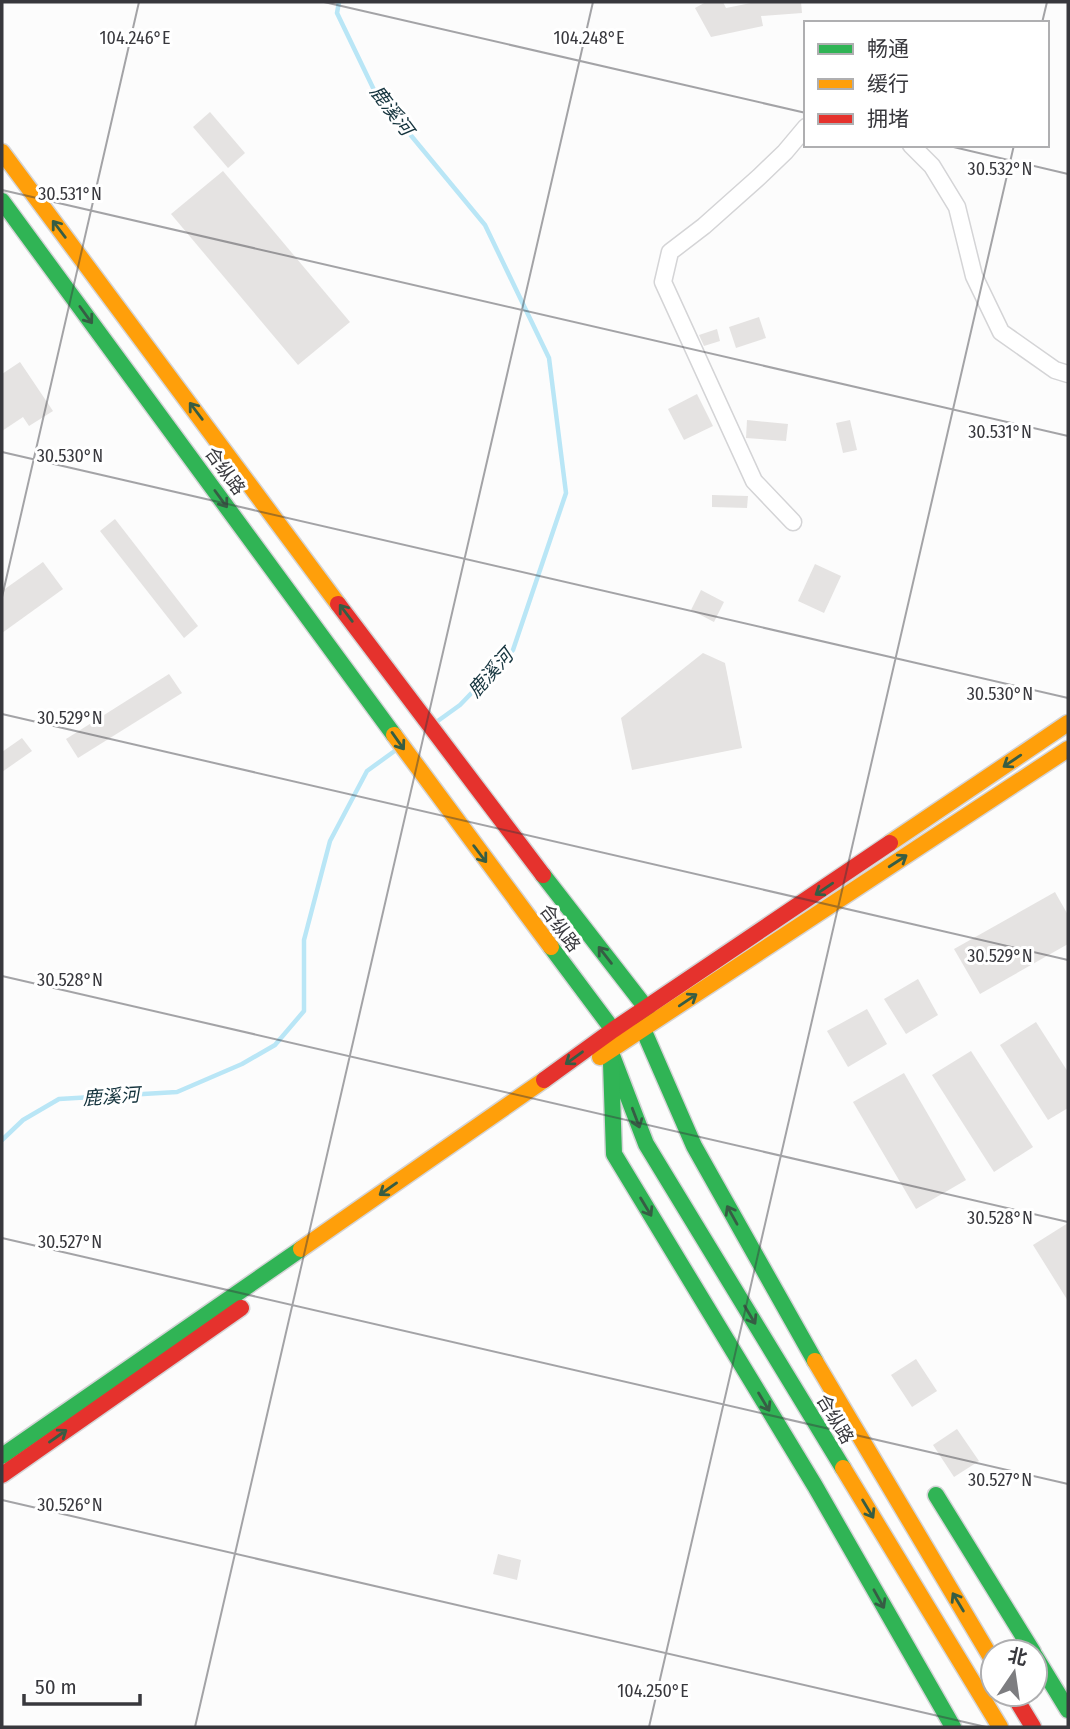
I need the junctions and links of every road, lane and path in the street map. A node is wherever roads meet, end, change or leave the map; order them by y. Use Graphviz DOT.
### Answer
graph roads {
  1 [pos="804,129"];
  2 [pos="913,147"];
  3 [pos="2,152"];
  4 [pos="2,201"];
  5 [pos="1068,374"];
  6 [pos="793,522"];
  7 [pos="1068,723"];
  8 [pos="1068,749"];
  9 [pos="647,1009"];
  10 [pos="643,1029"];
  11 [pos="613,1030"];
  12 [pos="610,1050"];
  13 [pos="2,1456"];
  14 [pos="2,1475"];
  15 [pos="936,1495"];
  16 [pos="979,1638"];
  17 [pos="1024,1638"];
  18 [pos="1049,1679"];
  19 [pos="1021,1708"];
  20 [pos="1068,1710"];
  21 [pos="953,1727"];
  22 [pos="1000,1727"];
  23 [pos="1033,1727"];
  1 -- 6 [label="street"];
  2 -- 5 [label="street"];
  9 -- 3 [label="main road, 合纵路, one-way"];
  4 -- 11 [label="main road, 合纵路, one-way"];
  7 -- 9 [label="main road, one-way"];
  10 -- 8 [label="main road, one-way"];
  9 -- 10 [label="main road"];
  9 -- 11 [label="main road"];
  10 -- 12 [label="main road"];
  16 -- 10 [label="main road, 合纵路, one-way"];
  11 -- 12 [label="main road, 合纵路"];
  11 -- 13 [label="main road, one-way"];
  14 -- 12 [label="main road, one-way"];
  12 -- 21 [label="main road, one-way"];
  12 -- 22 [label="main road, 合纵路, one-way"];
  15 -- 17 [label="main road"];
  18 -- 20 [label="main road"];
  19 -- 23 [label="main road"];
}
